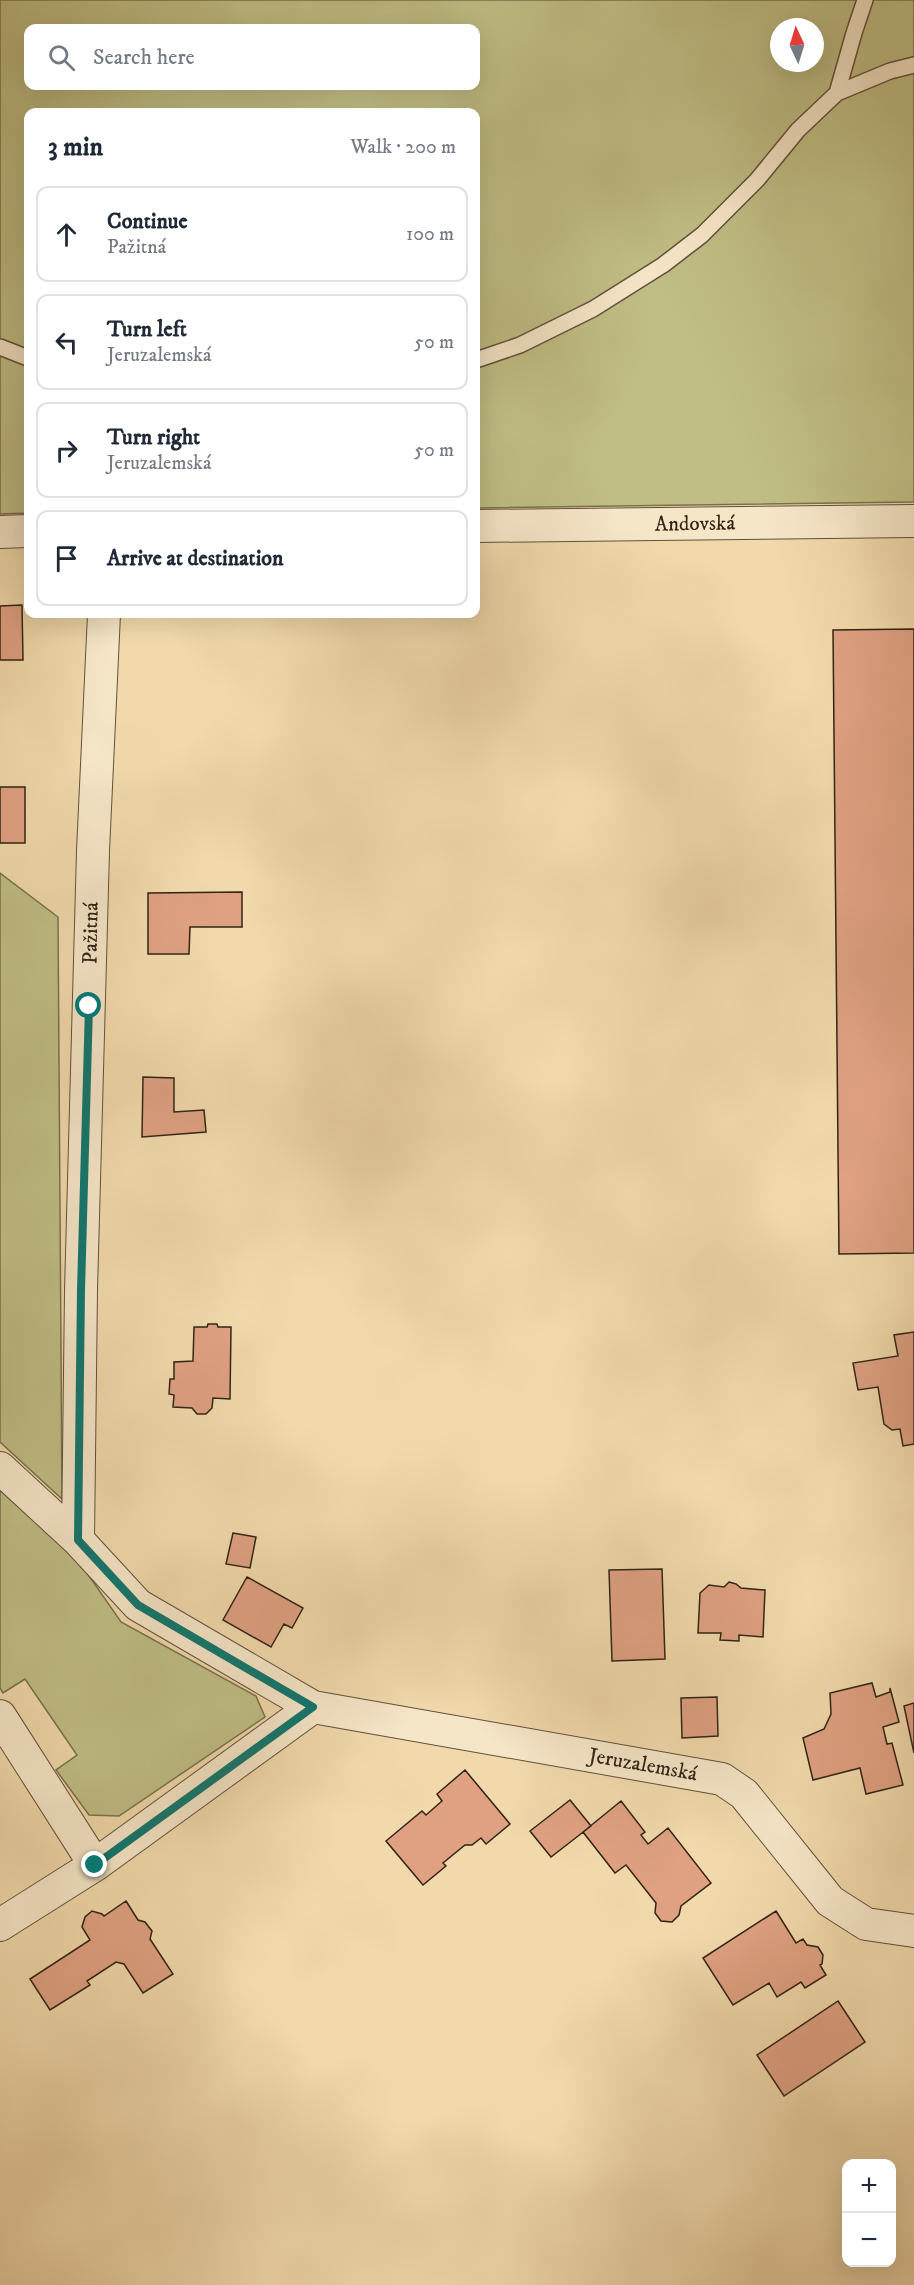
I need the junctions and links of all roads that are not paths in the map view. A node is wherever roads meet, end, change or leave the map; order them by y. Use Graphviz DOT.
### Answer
graph roads {
  1 [pos="865,0"];
  2 [pos="914,65"];
  3 [pos="837,93"];
  4 [pos="0,347"];
  5 [pos="24,356"];
  6 [pos="480,359"];
  7 [pos="914,521"];
  8 [pos="480,526"];
  9 [pos="24,531"];
  10 [pos="0,532"];
  11 [pos="104,618"];
  12 [pos="0,1468"];
  13 [pos="78,1540"];
  14 [pos="313,1707"];
  15 [pos="0,1716"];
  16 [pos="95,1865"];
  17 [pos="0,1925"];
  18 [pos="914,1931"];
  1 -- 3 [label="lane"];
  2 -- 3 [label="lane"];
  3 -- 6 [label="lane"];
  4 -- 5 [label="lane"];
  7 -- 8 [label="street, Andovská"];
  9 -- 10 [label="street"];
  11 -- 13 [label="street, Pažitná"];
  12 -- 13 [label="street, Jeruzalemská"];
  13 -- 14 [label="street, Jeruzalemská"];
  14 -- 16 [label="street"];
  14 -- 18 [label="street, Jeruzalemská"];
  15 -- 16 [label="street"];
  16 -- 17 [label="street"];
}
